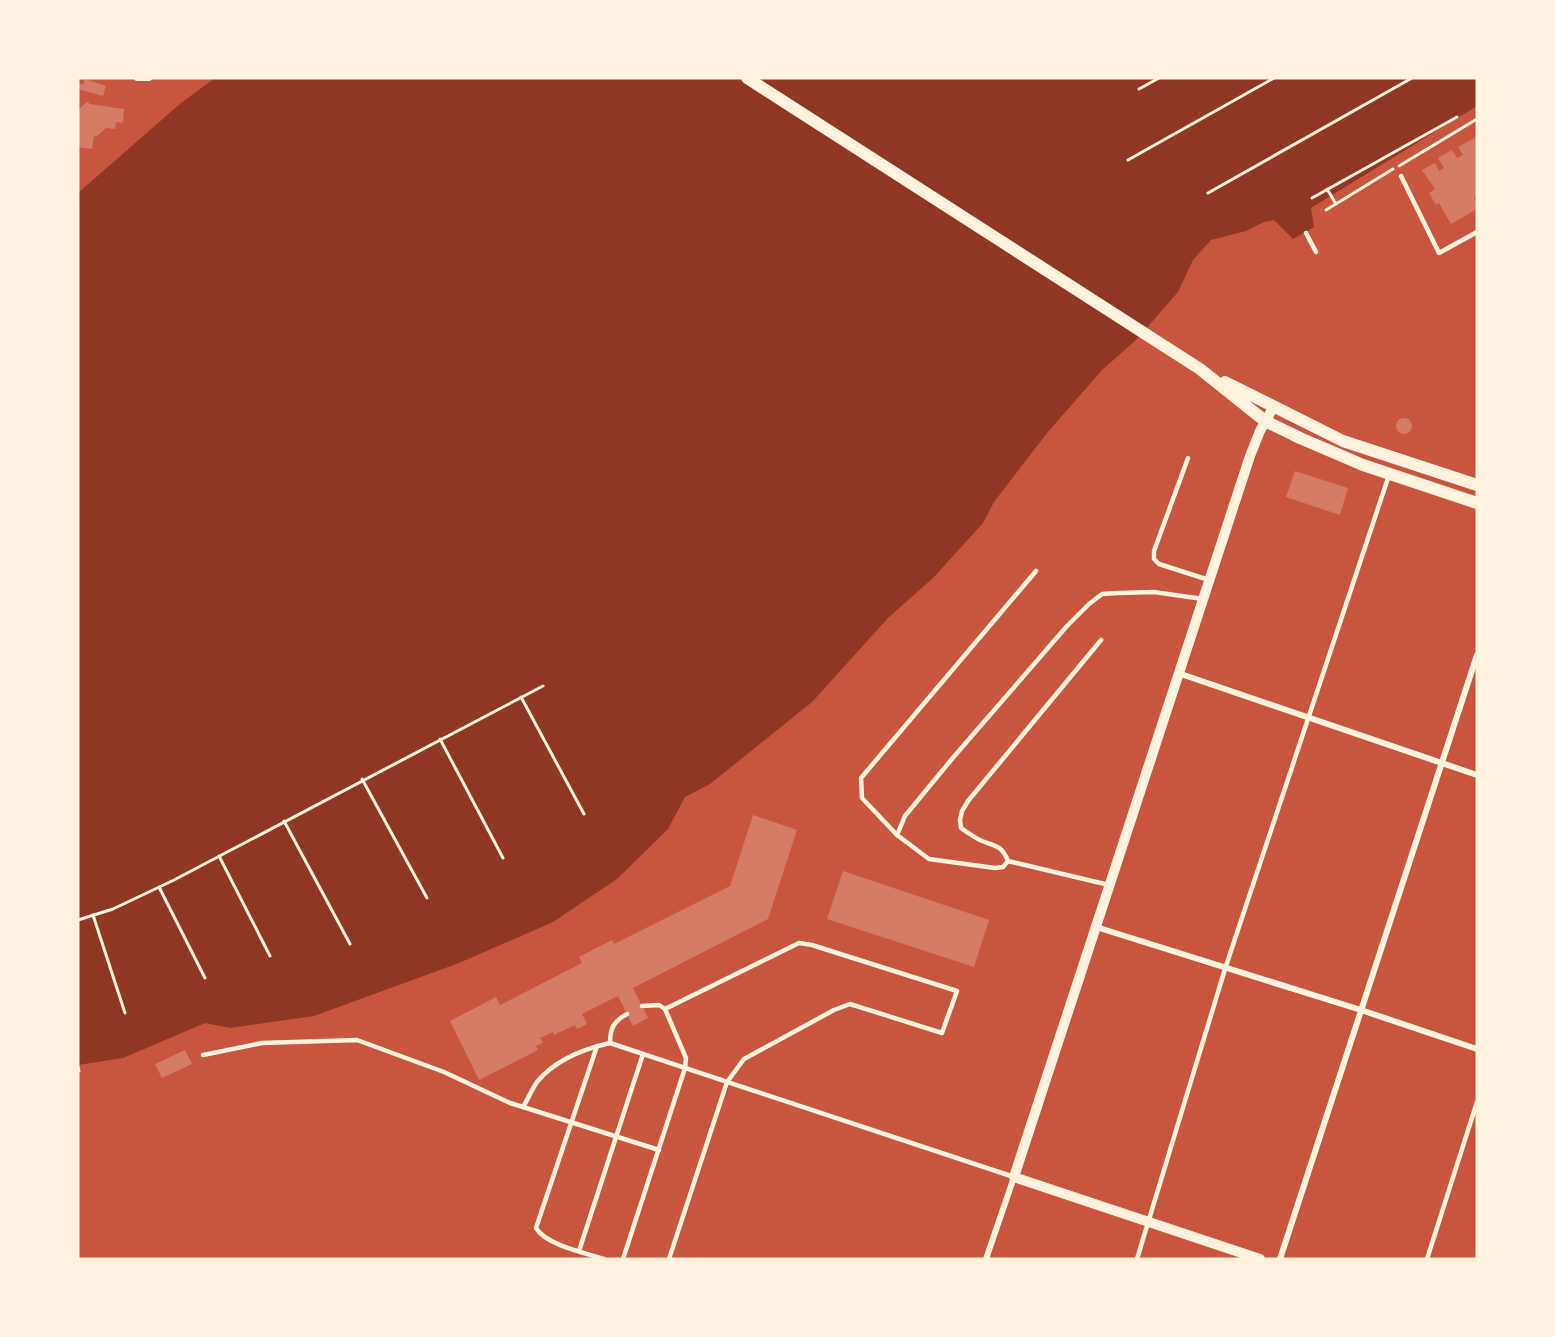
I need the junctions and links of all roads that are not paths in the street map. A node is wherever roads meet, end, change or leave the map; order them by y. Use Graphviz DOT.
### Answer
graph roads {
  1 [pos="137,78"];
  2 [pos="149,78"];
  3 [pos="747,78"];
  4 [pos="1401,176"];
  5 [pos="1305,232"];
  6 [pos="1477,232"];
  7 [pos="1316,252"];
  8 [pos="1200,369"];
  9 [pos="1274,406"];
  10 [pos="1265,421"];
  11 [pos="1188,458"];
  12 [pos="1389,475"];
  13 [pos="1477,486"];
  14 [pos="1477,503"];
  15 [pos="1036,571"];
  16 [pos="1209,580"];
  17 [pos="1203,599"];
  18 [pos="1101,640"];
  19 [pos="1477,656"];
  20 [pos="1178,673"];
  21 [pos="1307,718"];
  22 [pos="1441,763"];
  23 [pos="1477,775"];
  24 [pos="897,835"];
  25 [pos="1008,861"];
  26 [pos="1110,885"];
  27 [pos="1096,927"];
  28 [pos="1225,969"];
  29 [pos="642,1006"];
  30 [pos="665,1009"];
  31 [pos="1361,1010"];
  32 [pos="627,1014"];
  33 [pos="610,1043"];
  34 [pos="597,1046"];
  35 [pos="1477,1049"];
  36 [pos="643,1054"];
  37 [pos="203,1055"];
  38 [pos="685,1068"];
  39 [pos="727,1082"];
  40 [pos="1477,1102"];
  41 [pos="523,1107"];
  42 [pos="572,1122"];
  43 [pos="616,1136"];
  44 [pos="659,1150"];
  45 [pos="1014,1177"];
  46 [pos="1149,1223"];
  47 [pos="579,1251"];
  48 [pos="604,1259"];
  49 [pos="623,1259"];
  50 [pos="669,1259"];
  51 [pos="986,1259"];
  52 [pos="1137,1259"];
  53 [pos="1260,1259"];
  54 [pos="1280,1259"];
  55 [pos="1427,1259"];
  1 -- 2 [label="street"];
  3 -- 8 [label="main road"];
  4 -- 6 [label="lane"];
  5 -- 7 [label="lane"];
  8 -- 9 [label="main road"];
  8 -- 10 [label="main road"];
  9 -- 10 [label="street"];
  9 -- 13 [label="main road"];
  10 -- 12 [label="main road"];
  10 -- 16 [label="street"];
  11 -- 16 [label="lane"];
  12 -- 14 [label="main road"];
  12 -- 21 [label="lane"];
  15 -- 24 [label="lane"];
  16 -- 17 [label="street"];
  17 -- 20 [label="street"];
  17 -- 24 [label="lane"];
  18 -- 25 [label="lane"];
  19 -- 22 [label="street"];
  20 -- 21 [label="street"];
  20 -- 26 [label="street"];
  21 -- 22 [label="street"];
  21 -- 28 [label="lane"];
  22 -- 23 [label="street"];
  22 -- 31 [label="street"];
  24 -- 25 [label="lane"];
  25 -- 26 [label="lane"];
  26 -- 27 [label="street"];
  27 -- 28 [label="street"];
  27 -- 45 [label="street"];
  28 -- 31 [label="street"];
  28 -- 46 [label="lane"];
  29 -- 30 [label="lane"];
  30 -- 38 [label="lane"];
  30 -- 39 [label="lane"];
  31 -- 35 [label="street"];
  31 -- 54 [label="street"];
  32 -- 33 [label="lane"];
  33 -- 34 [label="lane"];
  33 -- 36 [label="lane"];
  34 -- 41 [label="lane"];
  34 -- 42 [label="lane"];
  36 -- 38 [label="lane"];
  36 -- 43 [label="lane"];
  37 -- 41 [label="lane"];
  38 -- 39 [label="lane"];
  38 -- 44 [label="lane"];
  39 -- 45 [label="lane"];
  39 -- 50 [label="lane"];
  40 -- 55 [label="lane"];
  41 -- 42 [label="lane"];
  42 -- 43 [label="lane"];
  42 -- 47 [label="lane"];
  43 -- 44 [label="lane"];
  43 -- 47 [label="lane"];
  44 -- 49 [label="lane"];
  45 -- 46 [label="street"];
  45 -- 51 [label="street"];
  46 -- 52 [label="lane"];
  46 -- 53 [label="street"];
  47 -- 48 [label="lane"];
}
